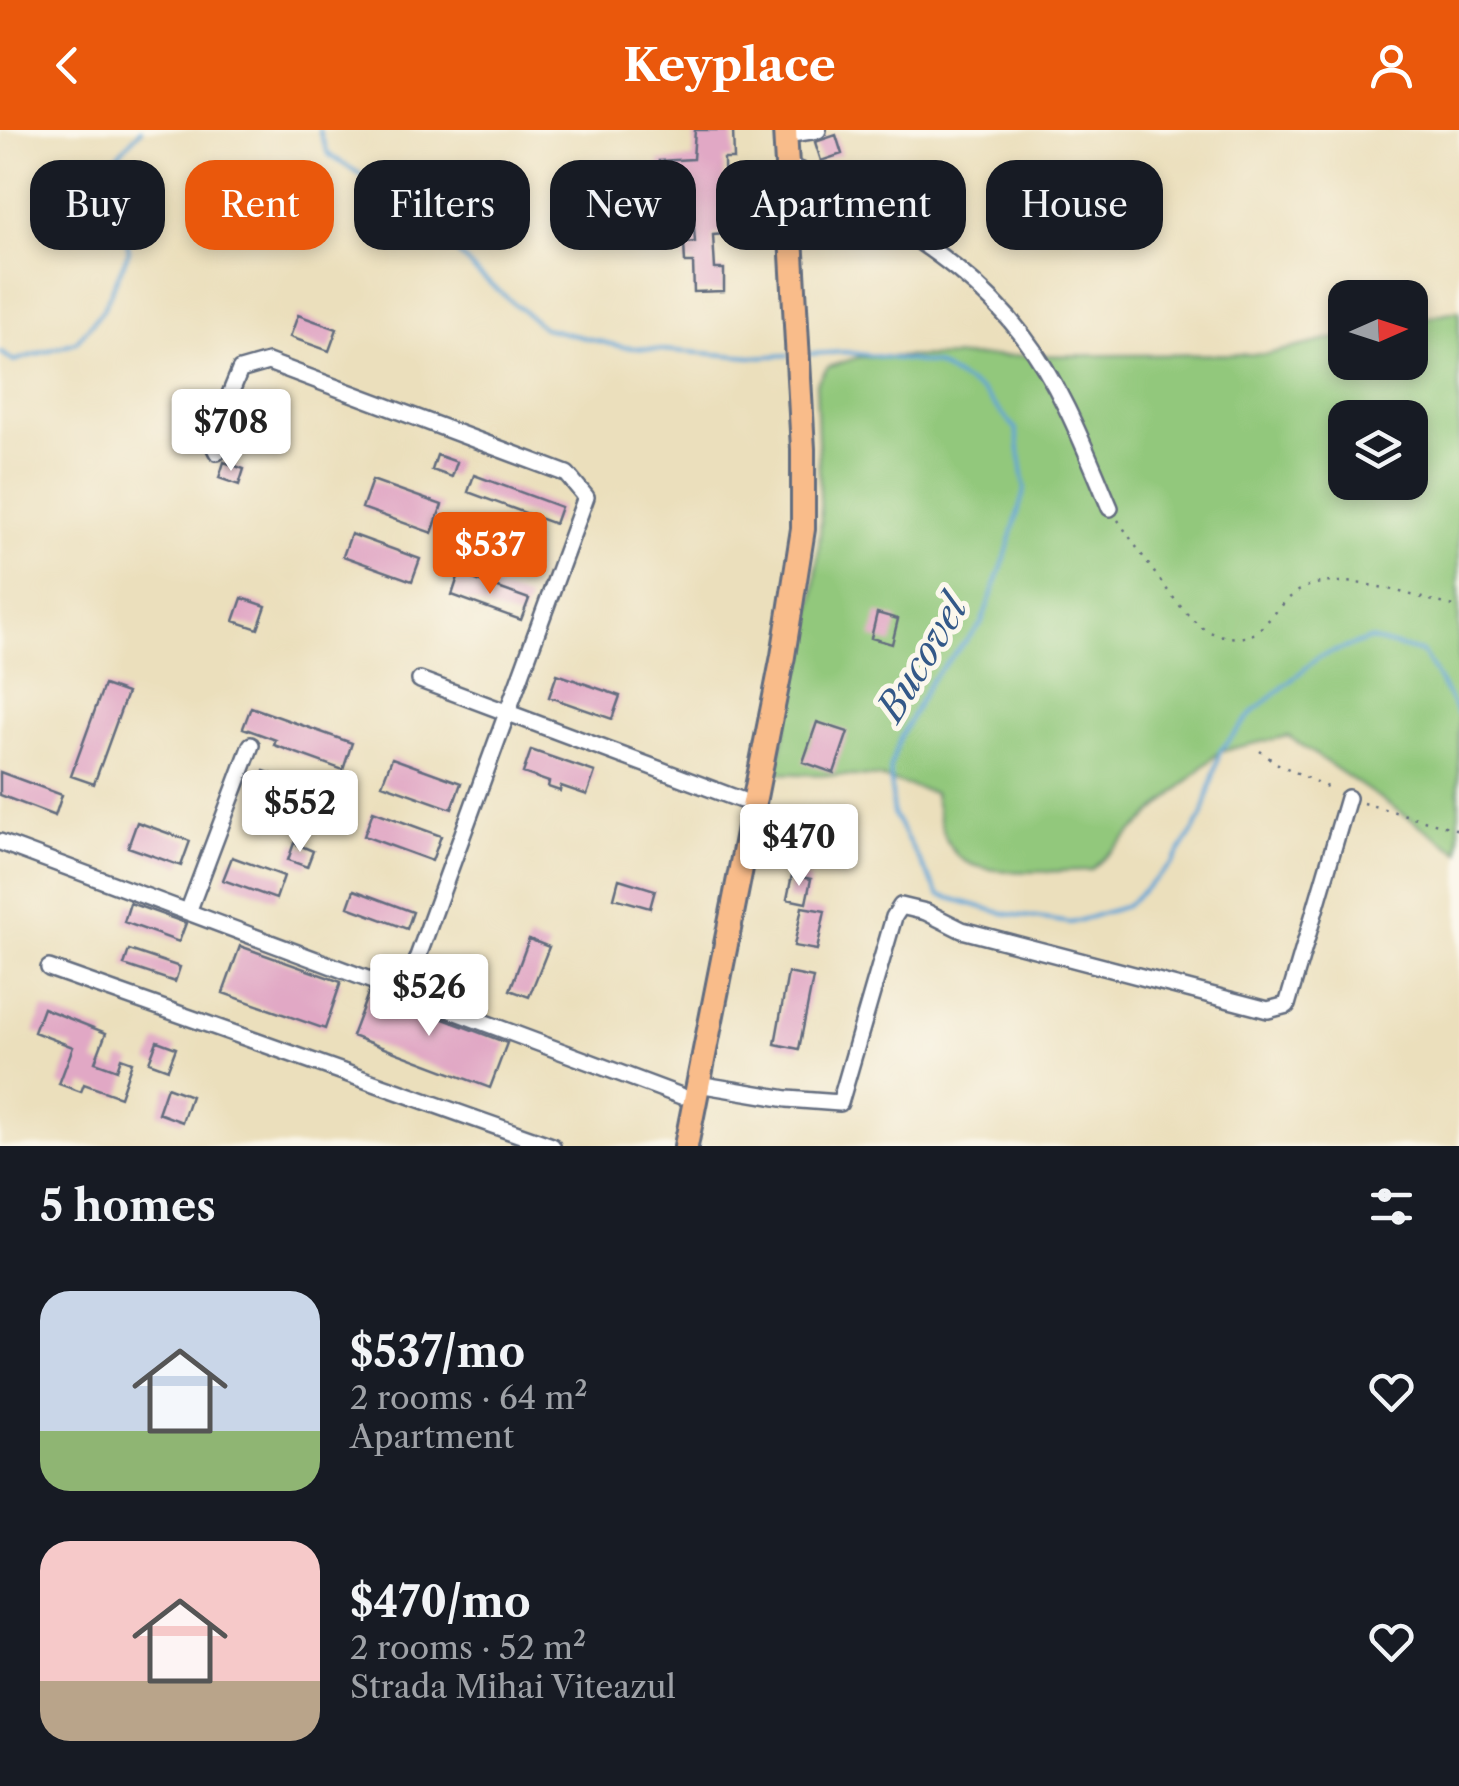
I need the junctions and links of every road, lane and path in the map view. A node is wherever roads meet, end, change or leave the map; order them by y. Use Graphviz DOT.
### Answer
graph roads {
  1 [pos="818,130"];
  2 [pos="780,132"];
  3 [pos="786,160"];
  4 [pos="788,250"];
  5 [pos="934,250"];
  6 [pos="788,293"];
  7 [pos="794,404"];
  8 [pos="217,452"];
  9 [pos="1110,508"];
  10 [pos="1459,607"];
  11 [pos="420,680"];
  12 [pos="506,713"];
  13 [pos="250,745"];
  14 [pos="1348,798"];
  15 [pos="740,800"];
  16 [pos="0,842"];
  17 [pos="188,912"];
  18 [pos="49,968"];
  19 [pos="405,992"];
  20 [pos="690,1090"];
  21 [pos="552,1146"];
  22 [pos="672,1146"];
  23 [pos="686,1146"];
  1 -- 2 [label="street"];
  2 -- 3 [label="main road"];
  2 -- 6 [label="main road"];
  4 -- 6 [label="main road"];
  5 -- 9 [label="street"];
  6 -- 7 [label="main road"];
  7 -- 15 [label="main road"];
  7 -- 20 [label="main road"];
  8 -- 12 [label="street"];
  9 -- 10 [label="path"];
  11 -- 12 [label="street"];
  12 -- 15 [label="street"];
  12 -- 19 [label="street"];
  13 -- 17 [label="street"];
  14 -- 20 [label="street"];
  15 -- 20 [label="main road"];
  16 -- 17 [label="street"];
  17 -- 19 [label="street"];
  18 -- 21 [label="street"];
  19 -- 20 [label="street"];
  20 -- 22 [label="main road"];
  20 -- 23 [label="main road"];
}
